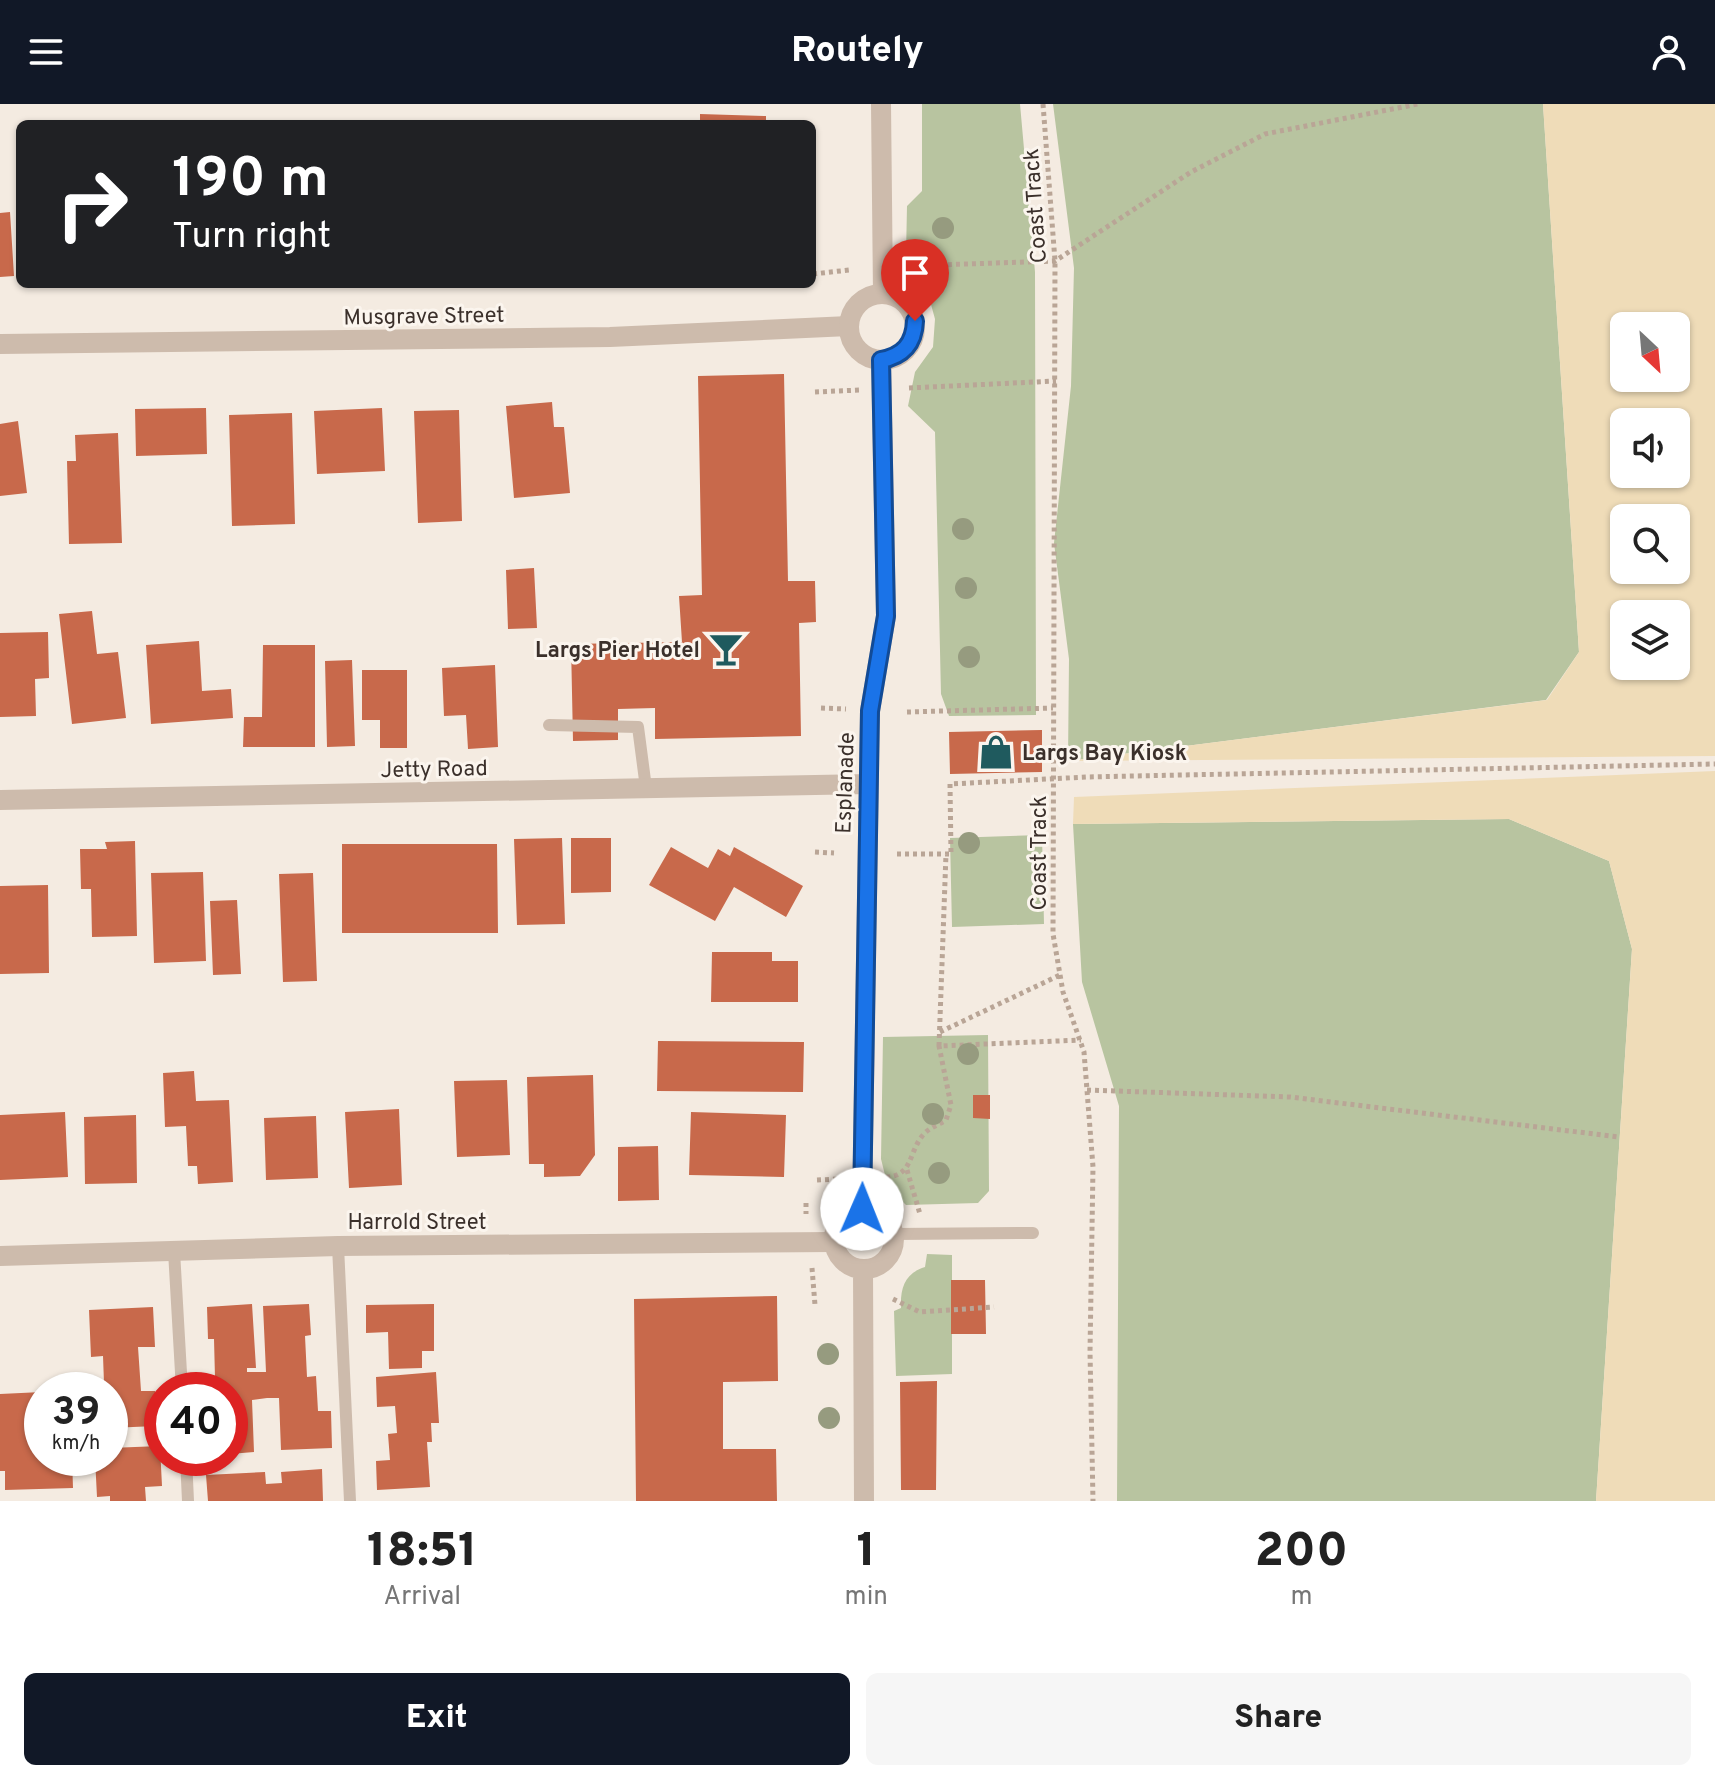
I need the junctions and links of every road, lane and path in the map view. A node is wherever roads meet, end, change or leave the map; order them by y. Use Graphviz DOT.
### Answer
graph roads {
  1 [pos="881,104"];
  2 [pos="1043,104"];
  3 [pos="1418,104"];
  4 [pos="1055,261"];
  5 [pos="908,266"];
  6 [pos="849,270"];
  7 [pos="816,274"];
  8 [pos="883,294"];
  9 [pos="849,326"];
  10 [pos="0,344"];
  11 [pos="881,360"];
  12 [pos="1056,381"];
  13 [pos="909,388"];
  14 [pos="861,390"];
  15 [pos="815,392"];
  16 [pos="821,708"];
  17 [pos="1053,708"];
  18 [pos="846,709"];
  19 [pos="907,712"];
  20 [pos="549,725"];
  21 [pos="1715,764"];
  22 [pos="1054,780"];
  23 [pos="868,784"];
  24 [pos="646,788"];
  25 [pos="0,800"];
  26 [pos="815,852"];
  27 [pos="834,853"];
  28 [pos="897,854"];
  29 [pos="946,854"];
  30 [pos="1060,975"];
  31 [pos="939,1033"];
  32 [pos="1081,1040"];
  33 [pos="939,1046"];
  34 [pos="1087,1090"];
  35 [pos="1619,1137"];
  36 [pos="907,1170"];
  37 [pos="881,1178"];
  38 [pos="839,1179"];
  39 [pos="817,1180"];
  40 [pos="806,1203"];
  41 [pos="862,1209"];
  42 [pos="806,1214"];
  43 [pos="920,1214"];
  44 [pos="1033,1233"];
  45 [pos="894,1234"];
  46 [pos="834,1242"];
  47 [pos="338,1246"];
  48 [pos="174,1251"];
  49 [pos="0,1256"];
  50 [pos="812,1268"];
  51 [pos="863,1269"];
  52 [pos="893,1299"];
  53 [pos="815,1305"];
  54 [pos="994,1307"];
  55 [pos="181,1372"];
  56 [pos="187,1476"];
  57 [pos="188,1501"];
  58 [pos="350,1501"];
  59 [pos="864,1501"];
  60 [pos="1093,1501"];
  1 -- 8 [label="street"];
  2 -- 4 [label="path, Coast Track"];
  3 -- 4 [label="path"];
  4 -- 5 [label="path"];
  4 -- 12 [label="path, Coast Track"];
  6 -- 7 [label="path"];
  8 -- 9 [label="street"];
  8 -- 11 [label="street"];
  9 -- 10 [label="street, Musgrave Street"];
  9 -- 11 [label="street"];
  11 -- 23 [label="street, Esplanade"];
  12 -- 13 [label="path"];
  12 -- 17 [label="path, Coast Track"];
  14 -- 15 [label="path"];
  16 -- 18 [label="path"];
  17 -- 19 [label="path"];
  17 -- 22 [label="path, Coast Track"];
  20 -- 24 [label="lane"];
  21 -- 22 [label="path"];
  22 -- 29 [label="path"];
  22 -- 30 [label="path, Coast Track"];
  23 -- 24 [label="street, Jetty Road"];
  23 -- 41 [label="street, Esplanade"];
  24 -- 25 [label="street, Jetty Road"];
  26 -- 27 [label="path"];
  28 -- 29 [label="path"];
  29 -- 31 [label="path"];
  30 -- 31 [label="path"];
  30 -- 32 [label="path, Coast Track"];
  31 -- 33 [label="path"];
  32 -- 33 [label="path"];
  32 -- 34 [label="path, Coast Track"];
  33 -- 36 [label="path"];
  34 -- 35 [label="path"];
  34 -- 60 [label="path, Coast Track"];
  36 -- 37 [label="path"];
  36 -- 43 [label="path"];
  38 -- 39 [label="path"];
  40 -- 42 [label="path"];
  41 -- 45 [label="street"];
  41 -- 46 [label="street"];
  44 -- 45 [label="lane"];
  45 -- 51 [label="street"];
  46 -- 47 [label="street, Harrold Street"];
  46 -- 51 [label="street"];
  47 -- 48 [label="street, Harrold Street"];
  47 -- 58 [label="lane"];
  48 -- 49 [label="street, Harrold Street"];
  48 -- 55 [label="lane"];
  50 -- 53 [label="path"];
  51 -- 59 [label="street"];
  52 -- 54 [label="path"];
  56 -- 57 [label="lane"];
}
